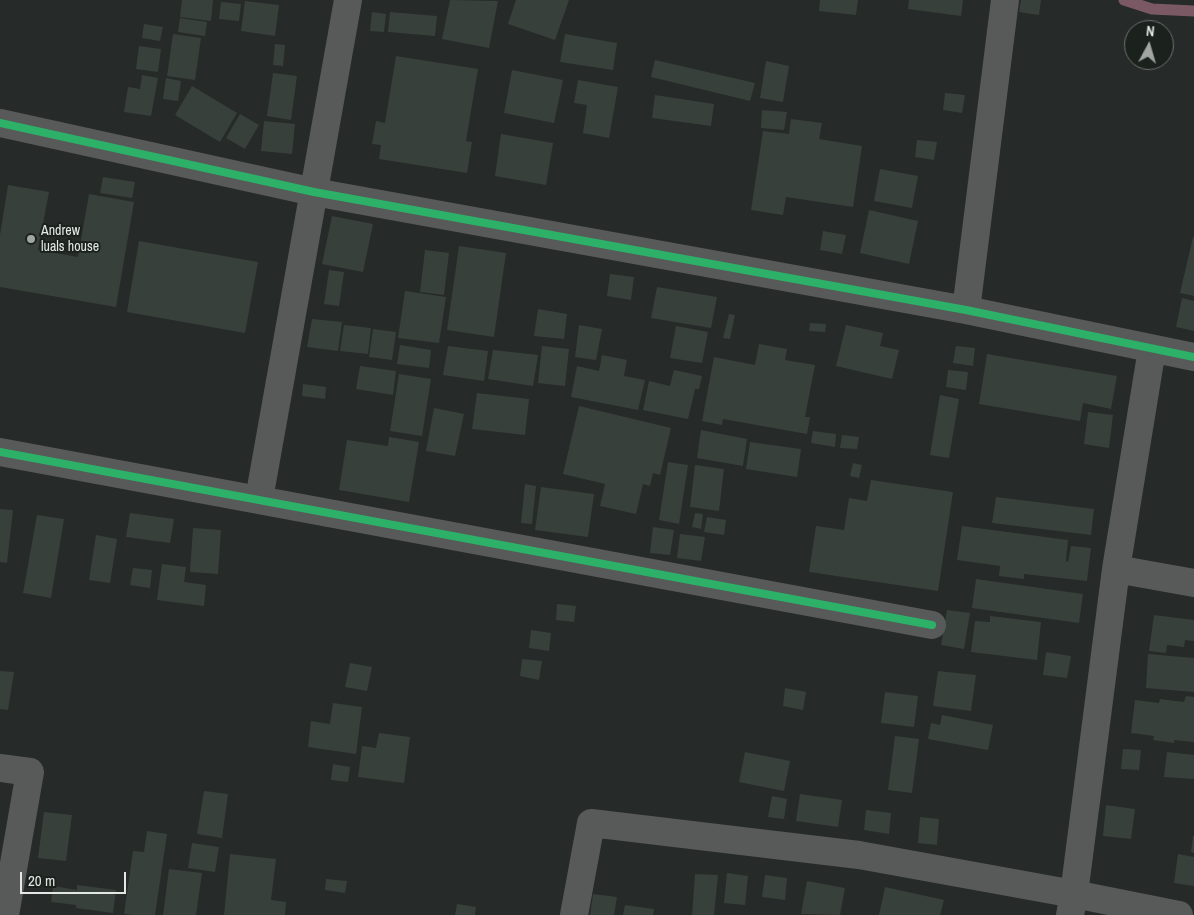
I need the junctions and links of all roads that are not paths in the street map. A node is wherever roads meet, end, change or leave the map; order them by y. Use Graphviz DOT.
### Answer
graph roads {
  1 [pos="348,0"];
  2 [pos="1005,0"];
  3 [pos="0,123"];
  4 [pos="314,192"];
  5 [pos="966,310"];
  6 [pos="1152,349"];
  7 [pos="1194,357"];
  8 [pos="0,452"];
  9 [pos="259,499"];
  10 [pos="1116,569"];
  11 [pos="1194,584"];
  12 [pos="932,625"];
  13 [pos="0,768"];
  14 [pos="1072,905"];
  15 [pos="4,915"];
  16 [pos="574,915"];
  17 [pos="1179,915"];
  1 -- 4 [label="street"];
  2 -- 5 [label="street"];
  3 -- 4 [label="street"];
  4 -- 5 [label="street"];
  4 -- 9 [label="street"];
  5 -- 6 [label="street"];
  6 -- 7 [label="street"];
  6 -- 10 [label="street"];
  8 -- 9 [label="street"];
  9 -- 12 [label="street"];
  10 -- 11 [label="street"];
  10 -- 14 [label="street"];
  13 -- 15 [label="street"];
  14 -- 16 [label="street"];
  14 -- 17 [label="street"];
}
